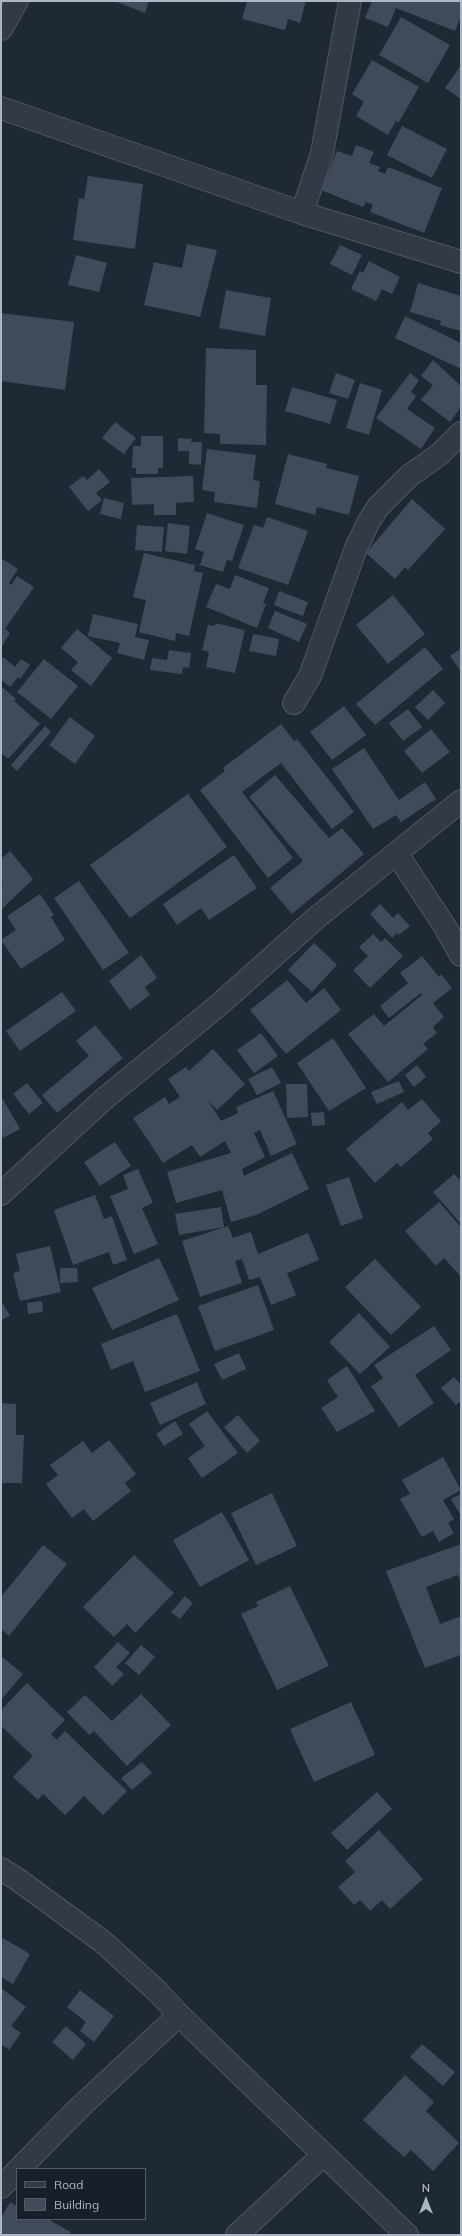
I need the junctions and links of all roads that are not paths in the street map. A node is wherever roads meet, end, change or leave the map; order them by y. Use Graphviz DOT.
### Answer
graph roads {
  1 [pos="17,1"];
  2 [pos="350,1"];
  3 [pos="1,29"];
  4 [pos="1,108"];
  5 [pos="302,213"];
  6 [pos="461,262"];
  7 [pos="461,433"];
  8 [pos="294,704"];
  9 [pos="461,801"];
  10 [pos="397,854"];
  11 [pos="461,955"];
  12 [pos="1,1194"];
  13 [pos="1,1870"];
  14 [pos="179,2015"];
  15 [pos="323,2155"];
  16 [pos="20,2168"];
  17 [pos="16,2172"];
  18 [pos="1,2187"];
  19 [pos="237,2235"];
  20 [pos="407,2235"];
  1 -- 3 [label="street"];
  2 -- 5 [label="street"];
  4 -- 5 [label="street"];
  5 -- 6 [label="street"];
  7 -- 8 [label="street"];
  9 -- 10 [label="street"];
  10 -- 11 [label="street"];
  10 -- 12 [label="street"];
  13 -- 14 [label="street"];
  14 -- 15 [label="street"];
  14 -- 16 [label="street"];
  15 -- 19 [label="street"];
  15 -- 20 [label="street"];
  17 -- 18 [label="street"];
}
